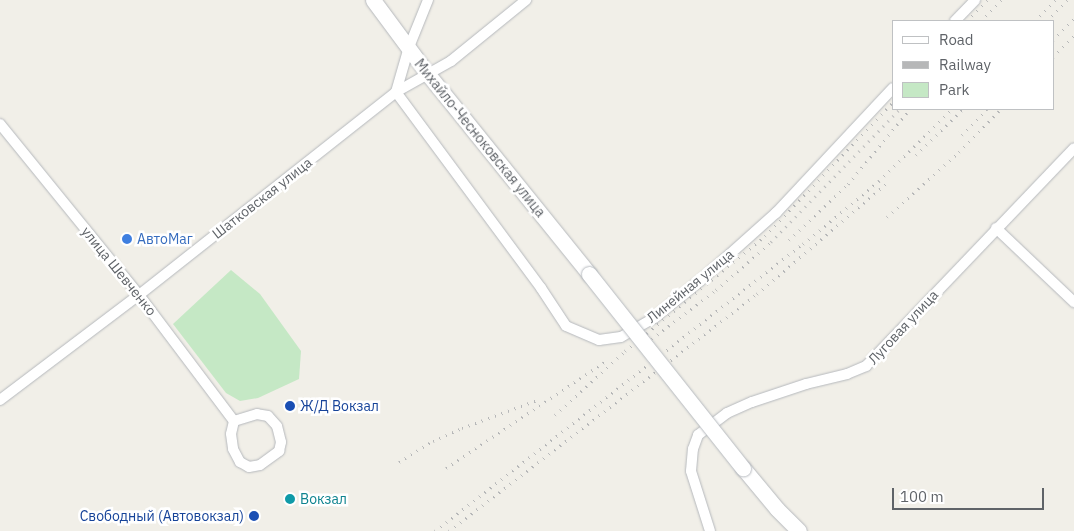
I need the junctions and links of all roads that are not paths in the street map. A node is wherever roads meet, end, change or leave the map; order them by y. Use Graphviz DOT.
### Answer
graph roads {
  1 [pos="373,0"];
  2 [pos="428,0"];
  3 [pos="526,0"];
  4 [pos="974,0"];
  5 [pos="956,20"];
  6 [pos="409,47"];
  7 [pos="427,73"];
  8 [pos="892,89"];
  9 [pos="396,92"];
  10 [pos="0,124"];
  11 [pos="1074,148"];
  12 [pos="996,228"];
  13 [pos="140,295"];
  14 [pos="1074,302"];
  15 [pos="0,400"];
  16 [pos="234,421"];
  17 [pos="710,531"];
  18 [pos="799,531"];
  1 -- 6 [label="street, Михайло-Чесноковская улица"];
  2 -- 6 [label="street"];
  3 -- 7 [label="street, Шатковская улица"];
  4 -- 5 [label="street"];
  6 -- 7 [label="street, Михайло-Чесноковская улица"];
  6 -- 9 [label="street"];
  7 -- 9 [label="street, Шатковская улица"];
  7 -- 18 [label="street, Михайло-Чесноковская улица, bridge"];
  8 -- 9 [label="street, Линейная улица"];
  9 -- 13 [label="street, Шатковская улица"];
  10 -- 13 [label="street, улица Шевченко"];
  11 -- 12 [label="street, Луговая улица"];
  12 -- 14 [label="street"];
  12 -- 17 [label="street, Луговая улица"];
  13 -- 15 [label="street, Шатковская улица"];
  13 -- 16 [label="street, улица Шевченко"];
  16 -- 16 [label="street"];
}
